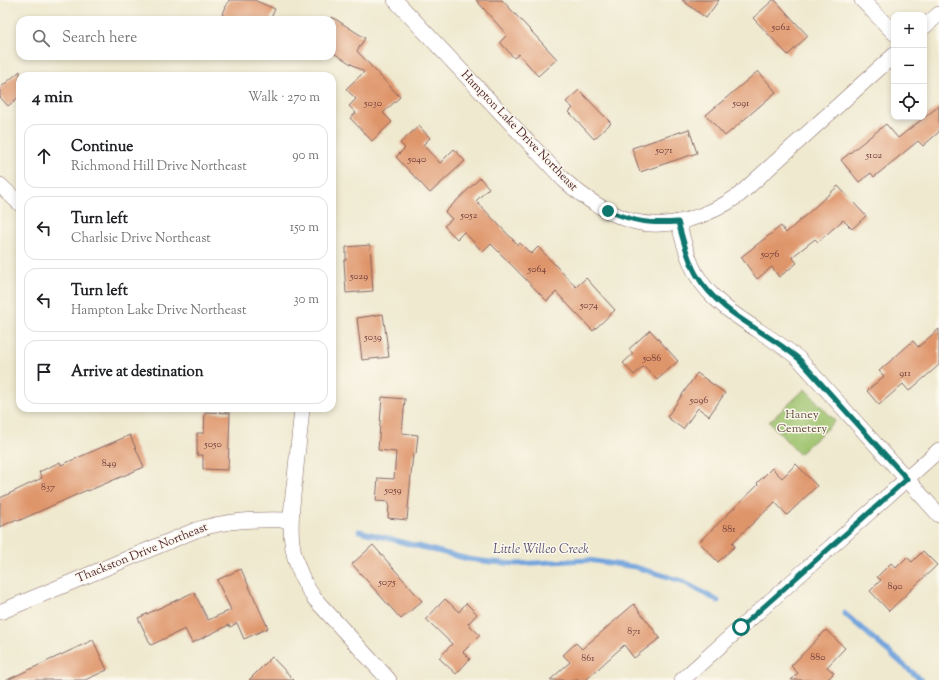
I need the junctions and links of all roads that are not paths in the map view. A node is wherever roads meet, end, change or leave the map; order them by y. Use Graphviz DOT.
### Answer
graph roads {
  1 [pos="395,0"];
  2 [pos="862,0"];
  3 [pos="939,14"];
  4 [pos="927,24"];
  5 [pos="891,30"];
  6 [pos="891,58"];
  7 [pos="0,185"];
  8 [pos="16,200"];
  9 [pos="678,222"];
  10 [pos="302,412"];
  11 [pos="939,450"];
  12 [pos="907,479"];
  13 [pos="939,515"];
  14 [pos="290,520"];
  15 [pos="0,612"];
  16 [pos="389,680"];
  17 [pos="682,680"];
  1 -- 9 [label="street, Hampton Lake Drive Northeast"];
  2 -- 5 [label="street"];
  3 -- 4 [label="street"];
  6 -- 9 [label="street, Hampton Lake Drive Northeast"];
  7 -- 8 [label="street"];
  9 -- 12 [label="street"];
  10 -- 14 [label="street"];
  11 -- 12 [label="street"];
  12 -- 13 [label="street"];
  12 -- 17 [label="street"];
  14 -- 15 [label="street, Thackston Drive Northeast"];
  14 -- 16 [label="street"];
}
